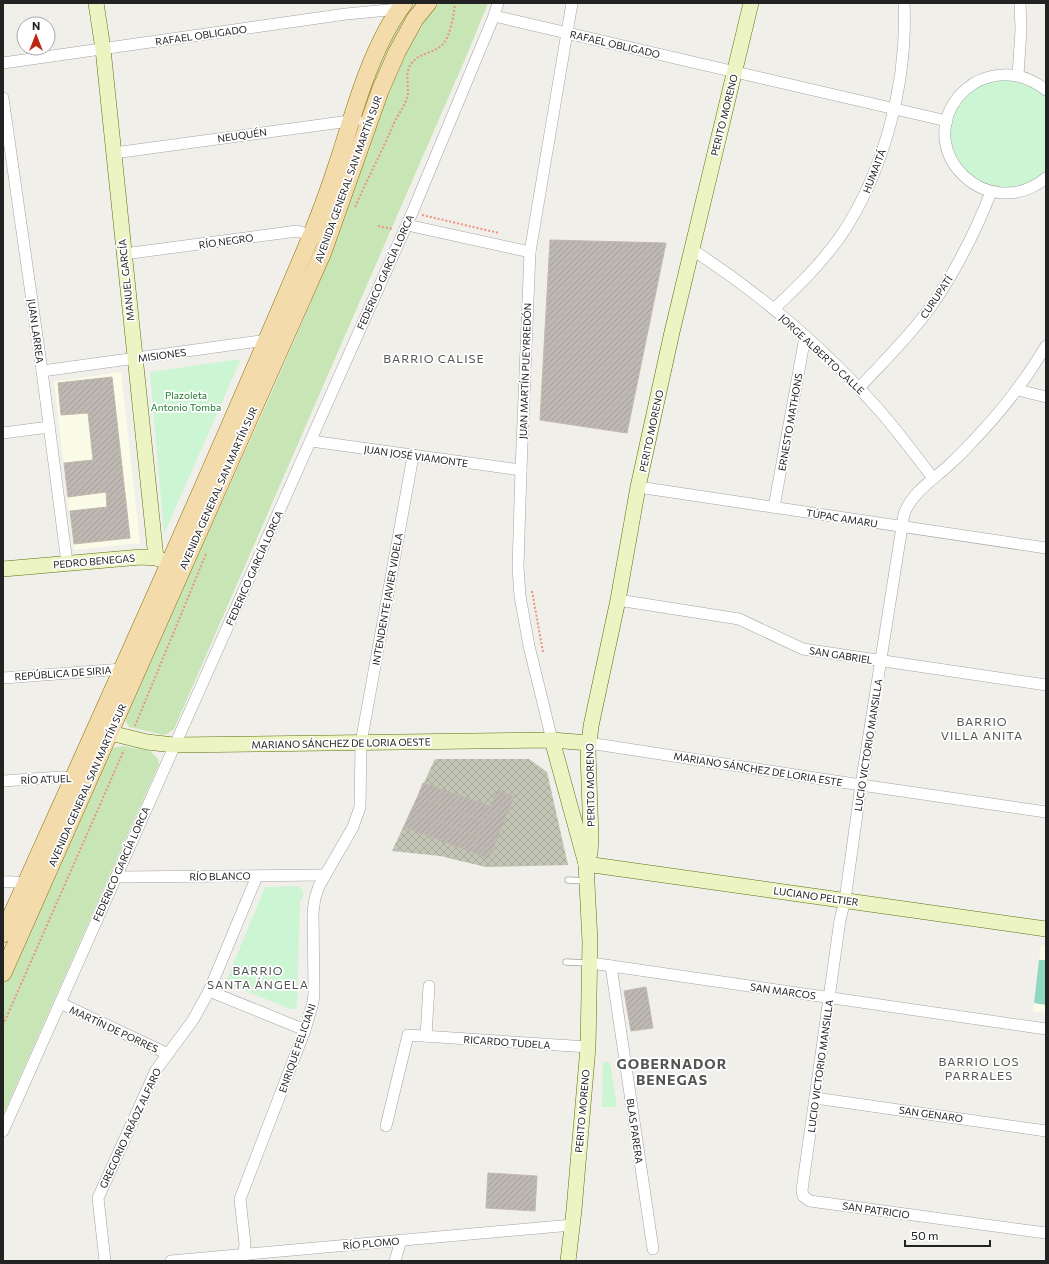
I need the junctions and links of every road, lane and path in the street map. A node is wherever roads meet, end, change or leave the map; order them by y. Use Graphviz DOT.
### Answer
graph roads {
  1 [pos="96,3"];
  2 [pos="428,3"];
  3 [pos="455,3"];
  4 [pos="498,3"];
  5 [pos="572,3"];
  6 [pos="751,3"];
  7 [pos="904,3"];
  8 [pos="1020,3"];
  9 [pos="402,6"];
  10 [pos="345,9"];
  11 [pos="494,16"];
  12 [pos="568,33"];
  13 [pos="103,49"];
  14 [pos="3,63"];
  15 [pos="735,71"];
  16 [pos="1018,75"];
  17 [pos="1046,90"];
  18 [pos="3,98"];
  19 [pos="894,108"];
  20 [pos="370,119"];
  21 [pos="351,120"];
  22 [pos="946,121"];
  23 [pos="114,153"];
  24 [pos="8,172"];
  25 [pos="1046,178"];
  26 [pos="992,192"];
  27 [pos="353,211"];
  28 [pos="406,225"];
  29 [pos="320,238"];
  30 [pos="691,248"];
  31 [pos="530,252"];
  32 [pos="124,254"];
  33 [pos="774,309"];
  34 [pos="805,337"];
  35 [pos="275,343"];
  36 [pos="1046,346"];
  37 [pos="134,358"];
  38 [pos="42,371"];
  39 [pos="858,388"];
  40 [pos="1018,390"];
  41 [pos="1046,397"];
  42 [pos="49,427"];
  43 [pos="3,433"];
  44 [pos="311,441"];
  45 [pos="413,456"];
  46 [pos="521,470"];
  47 [pos="934,478"];
  48 [pos="638,487"];
  49 [pos="774,507"];
  50 [pos="902,527"];
  51 [pos="208,548"];
  52 [pos="1046,548"];
  53 [pos="169,562"];
  54 [pos="67,564"];
  55 [pos="3,569"];
  56 [pos="618,600"];
  57 [pos="882,661"];
  58 [pos="123,669"];
  59 [pos="3,678"];
  60 [pos="1046,685"];
  61 [pos="103,731"];
  62 [pos="129,738"];
  63 [pos="552,740"];
  64 [pos="361,743"];
  65 [pos="589,743"];
  66 [pos="174,745"];
  67 [pos="82,779"];
  68 [pos="3,781"];
  69 [pos="861,785"];
  70 [pos="1046,812"];
  71 [pos="586,864"];
  72 [pos="324,875"];
  73 [pos="257,876"];
  74 [pos="116,877"];
  75 [pos="568,880"];
  76 [pos="587,881"];
  77 [pos="3,882"];
  78 [pos="33,886"];
  79 [pos="845,900"];
  80 [pos="1046,929"];
  81 [pos="3,934"];
  82 [pos="566,962"];
  83 [pos="591,963"];
  84 [pos="611,966"];
  85 [pos="3,973"];
  86 [pos="429,986"];
  87 [pos="209,991"];
  88 [pos="830,998"];
  89 [pos="60,1003"];
  90 [pos="3,1025"];
  91 [pos="1046,1028"];
  92 [pos="305,1030"];
  93 [pos="426,1036"];
  94 [pos="588,1047"];
  95 [pos="168,1054"];
  96 [pos="815,1098"];
  97 [pos="386,1126"];
  98 [pos="3,1131"];
  99 [pos="1046,1131"];
  100 [pos="803,1196"];
  101 [pos="572,1225"];
  102 [pos="1046,1233"];
  103 [pos="401,1240"];
  104 [pos="653,1250"];
  105 [pos="244,1258"];
  106 [pos="105,1261"];
  107 [pos="171,1261"];
  108 [pos="395,1261"];
  109 [pos="568,1261"];
  1 -- 13 [label="street, MANUEL GARCÍA"];
  2 -- 20 [label="main road, AVENIDA GENERAL SAN MARTÍN SUR"];
  3 -- 27 [label="path"];
  4 -- 11 [label="street, FEDERICO GARCÍA LORCA"];
  5 -- 12 [label="street, JUAN MARTÍN PUEYRREDÓN"];
  6 -- 15 [label="street, PERITO MORENO"];
  7 -- 19 [label="street, HUMAITÁ"];
  8 -- 16 [label="street"];
  9 -- 10 [label="street, RAFAEL OBLIGADO"];
  9 -- 21 [label="main road, AVENIDA GENERAL SAN MARTÍN SUR"];
  10 -- 13 [label="street, RAFAEL OBLIGADO"];
  11 -- 12 [label="street, RAFAEL OBLIGADO"];
  11 -- 28 [label="street, FEDERICO GARCÍA LORCA"];
  12 -- 15 [label="street, RAFAEL OBLIGADO"];
  12 -- 31 [label="street, JUAN MARTÍN PUEYRREDÓN"];
  13 -- 14 [label="street, RAFAEL OBLIGADO"];
  13 -- 23 [label="street, MANUEL GARCÍA"];
  15 -- 19 [label="street, RAFAEL OBLIGADO"];
  15 -- 30 [label="street, PERITO MORENO"];
  16 -- 17 [label="street"];
  16 -- 22 [label="street"];
  18 -- 24 [label="street, JUAN LARREA"];
  19 -- 22 [label="street, RAFAEL OBLIGADO"];
  19 -- 33 [label="street, HUMAITÁ"];
  20 -- 21 [label="street, NEUQUÉN"];
  20 -- 29 [label="main road, AVENIDA GENERAL SAN MARTÍN SUR"];
  21 -- 23 [label="street, NEUQUÉN"];
  21 -- 29 [label="main road, AVENIDA GENERAL SAN MARTÍN SUR"];
  22 -- 26 [label="street"];
  23 -- 32 [label="street, MANUEL GARCÍA"];
  24 -- 38 [label="street, JUAN LARREA"];
  25 -- 26 [label="street"];
  26 -- 39 [label="street, CURUPATÍ"];
  28 -- 31 [label="street"];
  28 -- 44 [label="street, FEDERICO GARCÍA LORCA"];
  29 -- 32 [label="street, RÍO NEGRO"];
  29 -- 35 [label="main road, AVENIDA GENERAL SAN MARTÍN SUR"];
  30 -- 33 [label="street, JORGE ALBERTO CALLE"];
  30 -- 48 [label="street, PERITO MORENO"];
  31 -- 46 [label="street, JUAN MARTÍN PUEYRREDÓN"];
  32 -- 37 [label="street, MANUEL GARCÍA"];
  33 -- 34 [label="street, JORGE ALBERTO CALLE"];
  34 -- 39 [label="street, JORGE ALBERTO CALLE"];
  34 -- 49 [label="street, ERNESTO MATHONS"];
  35 -- 37 [label="street, MISIONES"];
  35 -- 53 [label="main road, AVENIDA GENERAL SAN MARTÍN SUR"];
  36 -- 40 [label="street, LUCIO VICTORIO MANSILLA"];
  37 -- 38 [label="street, MISIONES"];
  37 -- 53 [label="street, MANUEL GARCÍA"];
  38 -- 42 [label="street, JUAN LARREA"];
  39 -- 47 [label="street, JORGE ALBERTO CALLE"];
  40 -- 41 [label="street"];
  40 -- 47 [label="street, LUCIO VICTORIO MANSILLA"];
  42 -- 43 [label="street"];
  42 -- 54 [label="street, JUAN LARREA"];
  44 -- 45 [label="street, JUAN JOSÉ VIAMONTE"];
  44 -- 66 [label="street, FEDERICO GARCÍA LORCA"];
  45 -- 46 [label="street, JUAN JOSÉ VIAMONTE"];
  45 -- 64 [label="street, INTENDENTE JAVIER VIDELA"];
  46 -- 63 [label="street, JUAN MARTÍN PUEYRREDÓN"];
  47 -- 50 [label="street, LUCIO VICTORIO MANSILLA"];
  48 -- 49 [label="street, TÚPAC AMARU"];
  48 -- 56 [label="street, PERITO MORENO"];
  49 -- 50 [label="street, TÚPAC AMARU"];
  50 -- 52 [label="street, TÚPAC AMARU"];
  50 -- 57 [label="street, LUCIO VICTORIO MANSILLA"];
  51 -- 62 [label="path"];
  53 -- 54 [label="street, PEDRO BENEGAS"];
  53 -- 58 [label="main road, AVENIDA GENERAL SAN MARTÍN SUR"];
  53 -- 61 [label="main road, AVENIDA GENERAL SAN MARTÍN SUR"];
  54 -- 55 [label="street, PEDRO BENEGAS"];
  56 -- 57 [label="street, SAN GABRIEL"];
  56 -- 65 [label="street, PERITO MORENO"];
  57 -- 60 [label="street, SAN GABRIEL"];
  57 -- 69 [label="street, LUCIO VICTORIO MANSILLA"];
  58 -- 59 [label="street, REPÚBLICA DE SIRIA"];
  58 -- 61 [label="main road, AVENIDA GENERAL SAN MARTÍN SUR"];
  61 -- 62 [label="street, MARIANO SÁNCHEZ DE LORIA OESTE"];
  61 -- 67 [label="main road, AVENIDA GENERAL SAN MARTÍN SUR"];
  62 -- 66 [label="street, MARIANO SÁNCHEZ DE LORIA OESTE"];
  62 -- 90 [label="path"];
  63 -- 64 [label="street, MARIANO SÁNCHEZ DE LORIA OESTE"];
  63 -- 65 [label="street, MARIANO SÁNCHEZ DE LORIA OESTE"];
  63 -- 71 [label="street, PERITO MORENO"];
  64 -- 66 [label="street, MARIANO SÁNCHEZ DE LORIA OESTE"];
  64 -- 72 [label="street, ENRIQUE FELICIANI"];
  65 -- 69 [label="street, MARIANO SÁNCHEZ DE LORIA ESTE"];
  65 -- 71 [label="street, PERITO MORENO"];
  66 -- 74 [label="street, FEDERICO GARCÍA LORCA"];
  67 -- 68 [label="street, RÍO ATUEL"];
  67 -- 78 [label="main road, AVENIDA GENERAL SAN MARTÍN SUR"];
  69 -- 70 [label="street, MARIANO SÁNCHEZ DE LORIA ESTE"];
  69 -- 79 [label="street, LUCIO VICTORIO MANSILLA"];
  71 -- 76 [label="street, PERITO MORENO"];
  71 -- 79 [label="street, LUCIANO PELTIER"];
  72 -- 73 [label="street, RÍO BLANCO"];
  72 -- 92 [label="street, ENRIQUE FELICIANI"];
  73 -- 74 [label="street, RÍO BLANCO"];
  73 -- 87 [label="street, GREGORIO ARÁOZ ALFARO"];
  74 -- 89 [label="street, FEDERICO GARCÍA LORCA"];
  75 -- 76 [label="lane"];
  76 -- 83 [label="street, PERITO MORENO"];
  77 -- 78 [label="street"];
  78 -- 81 [label="main road, AVENIDA GENERAL SAN MARTÍN SUR"];
  78 -- 85 [label="main road, AVENIDA GENERAL SAN MARTÍN SUR"];
  79 -- 80 [label="street, LUCIANO PELTIER"];
  79 -- 88 [label="street, LUCIO VICTORIO MANSILLA"];
  82 -- 83 [label="lane"];
  83 -- 84 [label="street, SAN MARCOS"];
  83 -- 94 [label="street, PERITO MORENO"];
  84 -- 88 [label="street, SAN MARCOS"];
  84 -- 104 [label="street, BLAS PARERA"];
  86 -- 93 [label="street"];
  87 -- 92 [label="street"];
  87 -- 95 [label="street, GREGORIO ARÁOZ ALFARO"];
  88 -- 91 [label="street, SAN MARCOS"];
  88 -- 96 [label="street, LUCIO VICTORIO MANSILLA"];
  89 -- 95 [label="street, MARTÍN DE PORRES"];
  89 -- 98 [label="street, FEDERICO GARCÍA LORCA"];
  92 -- 105 [label="street, ENRIQUE FELICIANI"];
  93 -- 94 [label="street, RICARDO TUDELA"];
  93 -- 97 [label="street, RICARDO TUDELA"];
  94 -- 101 [label="street, PERITO MORENO"];
  95 -- 106 [label="street, GREGORIO ARÁOZ ALFARO"];
  96 -- 99 [label="street, SAN GENARO"];
  96 -- 100 [label="street, LUCIO VICTORIO MANSILLA"];
  100 -- 102 [label="street, SAN PATRICIO"];
  101 -- 103 [label="street, RÍO PLOMO"];
  101 -- 109 [label="street, PERITO MORENO"];
  103 -- 105 [label="street, RÍO PLOMO"];
  103 -- 108 [label="street"];
  105 -- 107 [label="street, RÍO PLOMO"];
}
